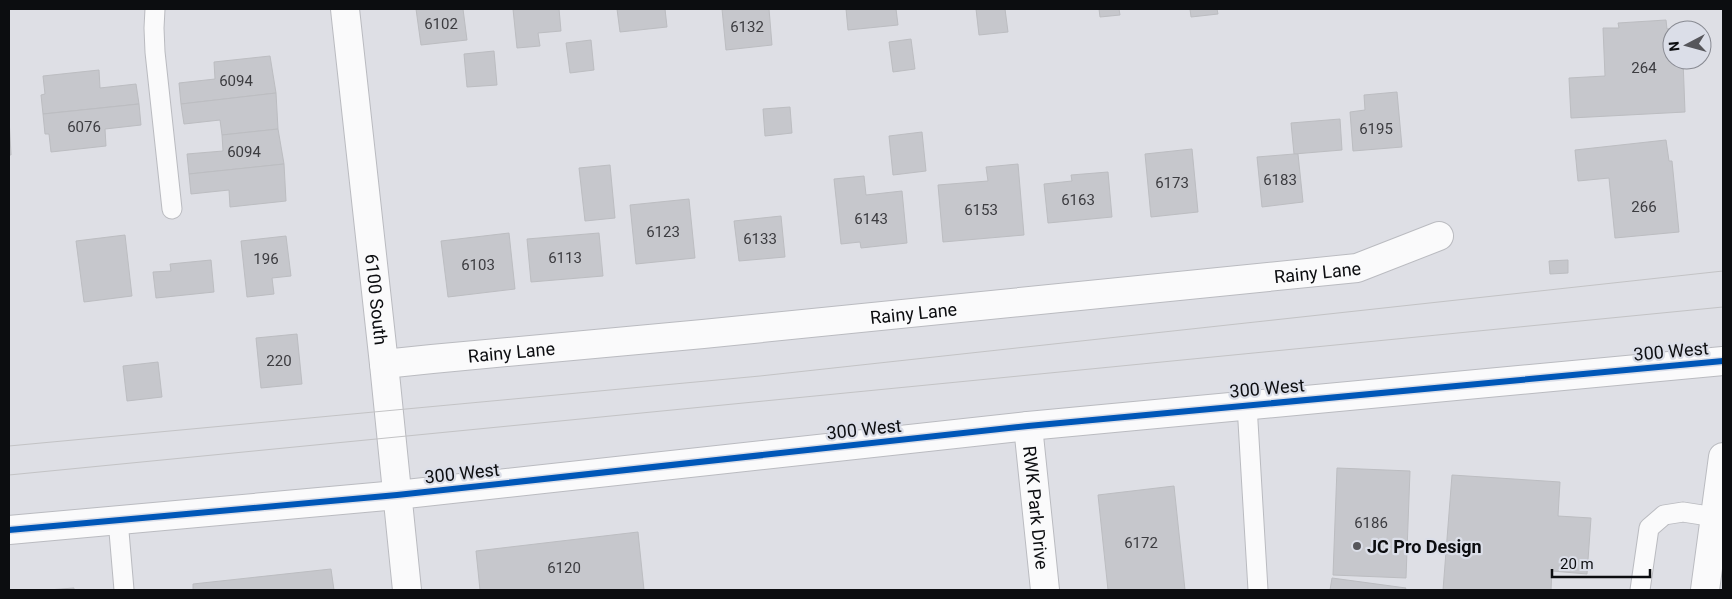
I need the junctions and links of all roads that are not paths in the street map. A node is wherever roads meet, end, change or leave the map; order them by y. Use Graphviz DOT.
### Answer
graph roads {
  1 [pos="155,9"];
  2 [pos="345,9"];
  3 [pos="172,209"];
  4 [pos="1439,236"];
  5 [pos="1723,361"];
  6 [pos="384,364"];
  7 [pos="1247,405"];
  8 [pos="1028,426"];
  9 [pos="1723,462"];
  10 [pos="397,495"];
  11 [pos="1715,517"];
  12 [pos="118,520"];
  13 [pos="9,530"];
  14 [pos="124,590"];
  15 [pos="407,590"];
  16 [pos="1045,590"];
  17 [pos="1258,590"];
  18 [pos="1640,590"];
  19 [pos="1704,590"];
  1 -- 3 [label="lane"];
  2 -- 6 [label="street, 6100 South"];
  4 -- 6 [label="street, Rainy Lane"];
  5 -- 7 [label="street, 300 West"];
  6 -- 10 [label="street, 6100 South"];
  7 -- 8 [label="street, 300 West"];
  7 -- 17 [label="lane"];
  8 -- 10 [label="street, 300 West"];
  8 -- 16 [label="street, RWK Park Drive"];
  9 -- 11 [label="street"];
  10 -- 12 [label="street, 300 West"];
  10 -- 15 [label="street, 6100 South"];
  11 -- 18 [label="lane"];
  11 -- 19 [label="street"];
  12 -- 13 [label="street, 300 West"];
  12 -- 14 [label="lane"];
}
